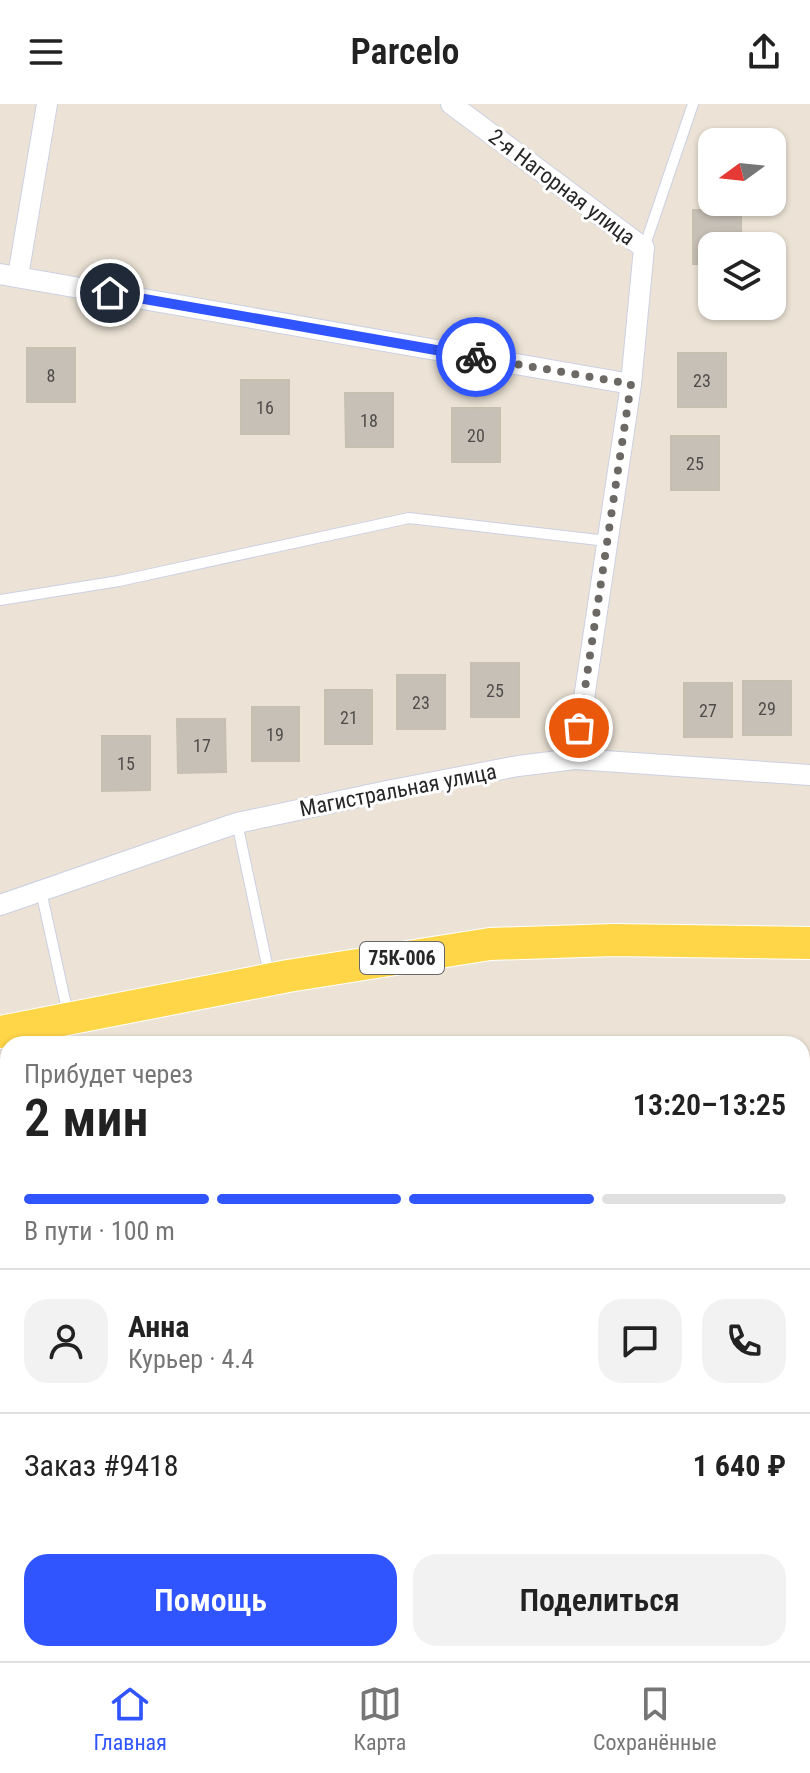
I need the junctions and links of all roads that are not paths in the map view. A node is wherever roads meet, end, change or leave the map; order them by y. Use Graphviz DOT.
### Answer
graph roads {
  1 [pos="47,104"];
  2 [pos="451,104"];
  3 [pos="693,104"];
  4 [pos="644,248"];
  5 [pos="9,275"];
  6 [pos="631,384"];
  7 [pos="607,541"];
  8 [pos="0,600"];
  9 [pos="575,759"];
  10 [pos="810,775"];
  11 [pos="237,823"];
  12 [pos="41,891"];
  13 [pos="0,905"];
  14 [pos="810,943"];
  15 [pos="270,980"];
  16 [pos="69,1018"];
  17 [pos="0,1032"];
  1 -- 5 [label="street"];
  2 -- 4 [label="street, 2-я Нагорная улица"];
  3 -- 4 [label="lane"];
  4 -- 6 [label="street, 2-я Нагорная улица"];
  5 -- 6 [label="street"];
  6 -- 7 [label="street, 2-я Нагорная улица"];
  7 -- 8 [label="lane"];
  7 -- 9 [label="street, 2-я Нагорная улица"];
  9 -- 10 [label="street, Магистральная улица"];
  9 -- 11 [label="street, Магистральная улица"];
  11 -- 12 [label="street, Магистральная улица"];
  11 -- 15 [label="lane"];
  12 -- 13 [label="street, Магистральная улица"];
  12 -- 16 [label="lane"];
  14 -- 15 [label="main road, 75К-006"];
  15 -- 16 [label="main road, 75К-006"];
  16 -- 17 [label="main road, 75К-006"];
}
